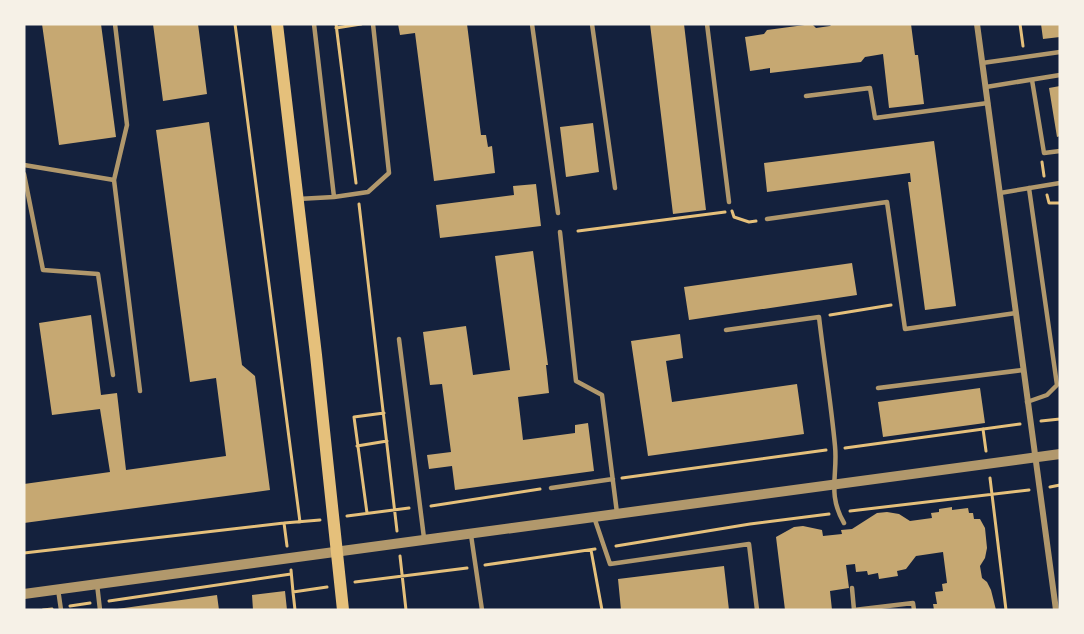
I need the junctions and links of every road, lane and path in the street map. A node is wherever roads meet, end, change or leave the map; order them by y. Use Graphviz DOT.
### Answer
graph roads {
  1 [pos="115,24"];
  2 [pos="235,24"];
  3 [pos="277,24"];
  4 [pos="314,24"];
  5 [pos="361,24"];
  6 [pos="373,24"];
  7 [pos="532,24"];
  8 [pos="592,24"];
  9 [pos="707,24"];
  10 [pos="977,24"];
  11 [pos="336,26"];
  12 [pos="1060,52"];
  13 [pos="982,63"];
  14 [pos="1060,75"];
  15 [pos="1032,80"];
  16 [pos="986,87"];
  17 [pos="806,96"];
  18 [pos="988,103"];
  19 [pos="1060,151"];
  20 [pos="24,165"];
  21 [pos="24,174"];
  22 [pos="114,180"];
  23 [pos="1060,183"];
  24 [pos="615,188"];
  25 [pos="1029,188"];
  26 [pos="357,193"];
  27 [pos="1000,193"];
  28 [pos="334,197"];
  29 [pos="298,198"];
  30 [pos="729,202"];
  31 [pos="732,211"];
  32 [pos="558,213"];
  33 [pos="767,219"];
  34 [pos="578,231"];
  35 [pos="560,232"];
  36 [pos="902,303"];
  37 [pos="1016,313"];
  38 [pos="819,317"];
  39 [pos="726,330"];
  40 [pos="399,339"];
  41 [pos="1023,370"];
  42 [pos="113,375"];
  43 [pos="878,388"];
  44 [pos="140,391"];
  45 [pos="1027,402"];
  46 [pos="384,412"];
  47 [pos="983,429"];
  48 [pos="387,441"];
  49 [pos="357,446"];
  50 [pos="1060,454"];
  51 [pos="1035,458"];
  52 [pos="988,465"];
  53 [pos="613,480"];
  54 [pos="833,486"];
  55 [pos="550,488"];
  56 [pos="420,508"];
  57 [pos="389,510"];
  58 [pos="395,510"];
  59 [pos="367,513"];
  60 [pos="617,513"];
  61 [pos="594,517"];
  62 [pos="284,523"];
  63 [pos="300,523"];
  64 [pos="844,523"];
  65 [pos="397,532"];
  66 [pos="471,535"];
  67 [pos="424,540"];
  68 [pos="591,550"];
  69 [pos="337,552"];
  70 [pos="24,553"];
  71 [pos="399,554"];
  72 [pos="291,574"];
  73 [pos="97,584"];
  74 [pos="852,588"];
  75 [pos="58,589"];
  76 [pos="293,592"];
  77 [pos="24,594"];
  78 [pos="99,602"];
  79 [pos="61,609"];
  80 [pos="43,610"];
  81 [pos="100,610"];
  82 [pos="295,610"];
  83 [pos="343,610"];
  84 [pos="406,610"];
  85 [pos="482,610"];
  86 [pos="602,610"];
  87 [pos="757,610"];
  88 [pos="914,610"];
  89 [pos="1006,610"];
  90 [pos="1056,610"];
  1 -- 22 [label="lane"];
  2 -- 63 [label="path"];
  3 -- 29 [label="main road"];
  4 -- 28 [label="lane"];
  5 -- 11 [label="path"];
  6 -- 26 [label="lane"];
  7 -- 32 [label="lane"];
  8 -- 24 [label="lane"];
  9 -- 30 [label="lane"];
  10 -- 13 [label="street"];
  11 -- 26 [label="path"];
  12 -- 13 [label="lane"];
  13 -- 16 [label="street"];
  14 -- 15 [label="lane"];
  15 -- 16 [label="lane"];
  15 -- 19 [label="lane"];
  16 -- 18 [label="street"];
  17 -- 18 [label="lane"];
  18 -- 27 [label="street"];
  20 -- 22 [label="lane"];
  21 -- 42 [label="lane"];
  22 -- 44 [label="lane"];
  23 -- 25 [label="lane"];
  25 -- 27 [label="lane"];
  25 -- 45 [label="lane"];
  26 -- 28 [label="lane"];
  26 -- 46 [label="path"];
  27 -- 37 [label="street"];
  28 -- 29 [label="lane"];
  29 -- 69 [label="main road"];
  30 -- 31 [label="path"];
  31 -- 33 [label="path"];
  31 -- 34 [label="path"];
  33 -- 36 [label="lane"];
  35 -- 53 [label="lane"];
  36 -- 37 [label="lane"];
  36 -- 38 [label="path"];
  37 -- 41 [label="street"];
  38 -- 39 [label="lane"];
  38 -- 54 [label="lane"];
  40 -- 56 [label="lane"];
  41 -- 43 [label="lane"];
  41 -- 45 [label="street"];
  45 -- 51 [label="street"];
  46 -- 48 [label="path"];
  46 -- 49 [label="path"];
  47 -- 52 [label="path"];
  48 -- 49 [label="path"];
  48 -- 58 [label="path"];
  49 -- 59 [label="path"];
  50 -- 51 [label="street"];
  51 -- 52 [label="street"];
  51 -- 90 [label="street"];
  52 -- 54 [label="street"];
  52 -- 89 [label="path"];
  53 -- 55 [label="lane"];
  53 -- 60 [label="lane"];
  54 -- 60 [label="street"];
  54 -- 64 [label="lane"];
  55 -- 56 [label="path"];
  56 -- 58 [label="path"];
  56 -- 67 [label="lane"];
  57 -- 58 [label="path"];
  58 -- 65 [label="path"];
  60 -- 61 [label="street"];
  61 -- 66 [label="street"];
  61 -- 87 [label="lane"];
  62 -- 70 [label="path"];
  66 -- 67 [label="street"];
  66 -- 85 [label="lane"];
  67 -- 69 [label="street"];
  68 -- 86 [label="path"];
  69 -- 73 [label="street"];
  69 -- 83 [label="main road"];
  71 -- 84 [label="path"];
  72 -- 78 [label="path"];
  73 -- 75 [label="street"];
  73 -- 78 [label="lane"];
  74 -- 88 [label="lane"];
  75 -- 77 [label="street"];
  75 -- 79 [label="lane"];
  76 -- 82 [label="path"];
  78 -- 79 [label="path"];
  78 -- 81 [label="lane"];
  79 -- 80 [label="path"];
}
